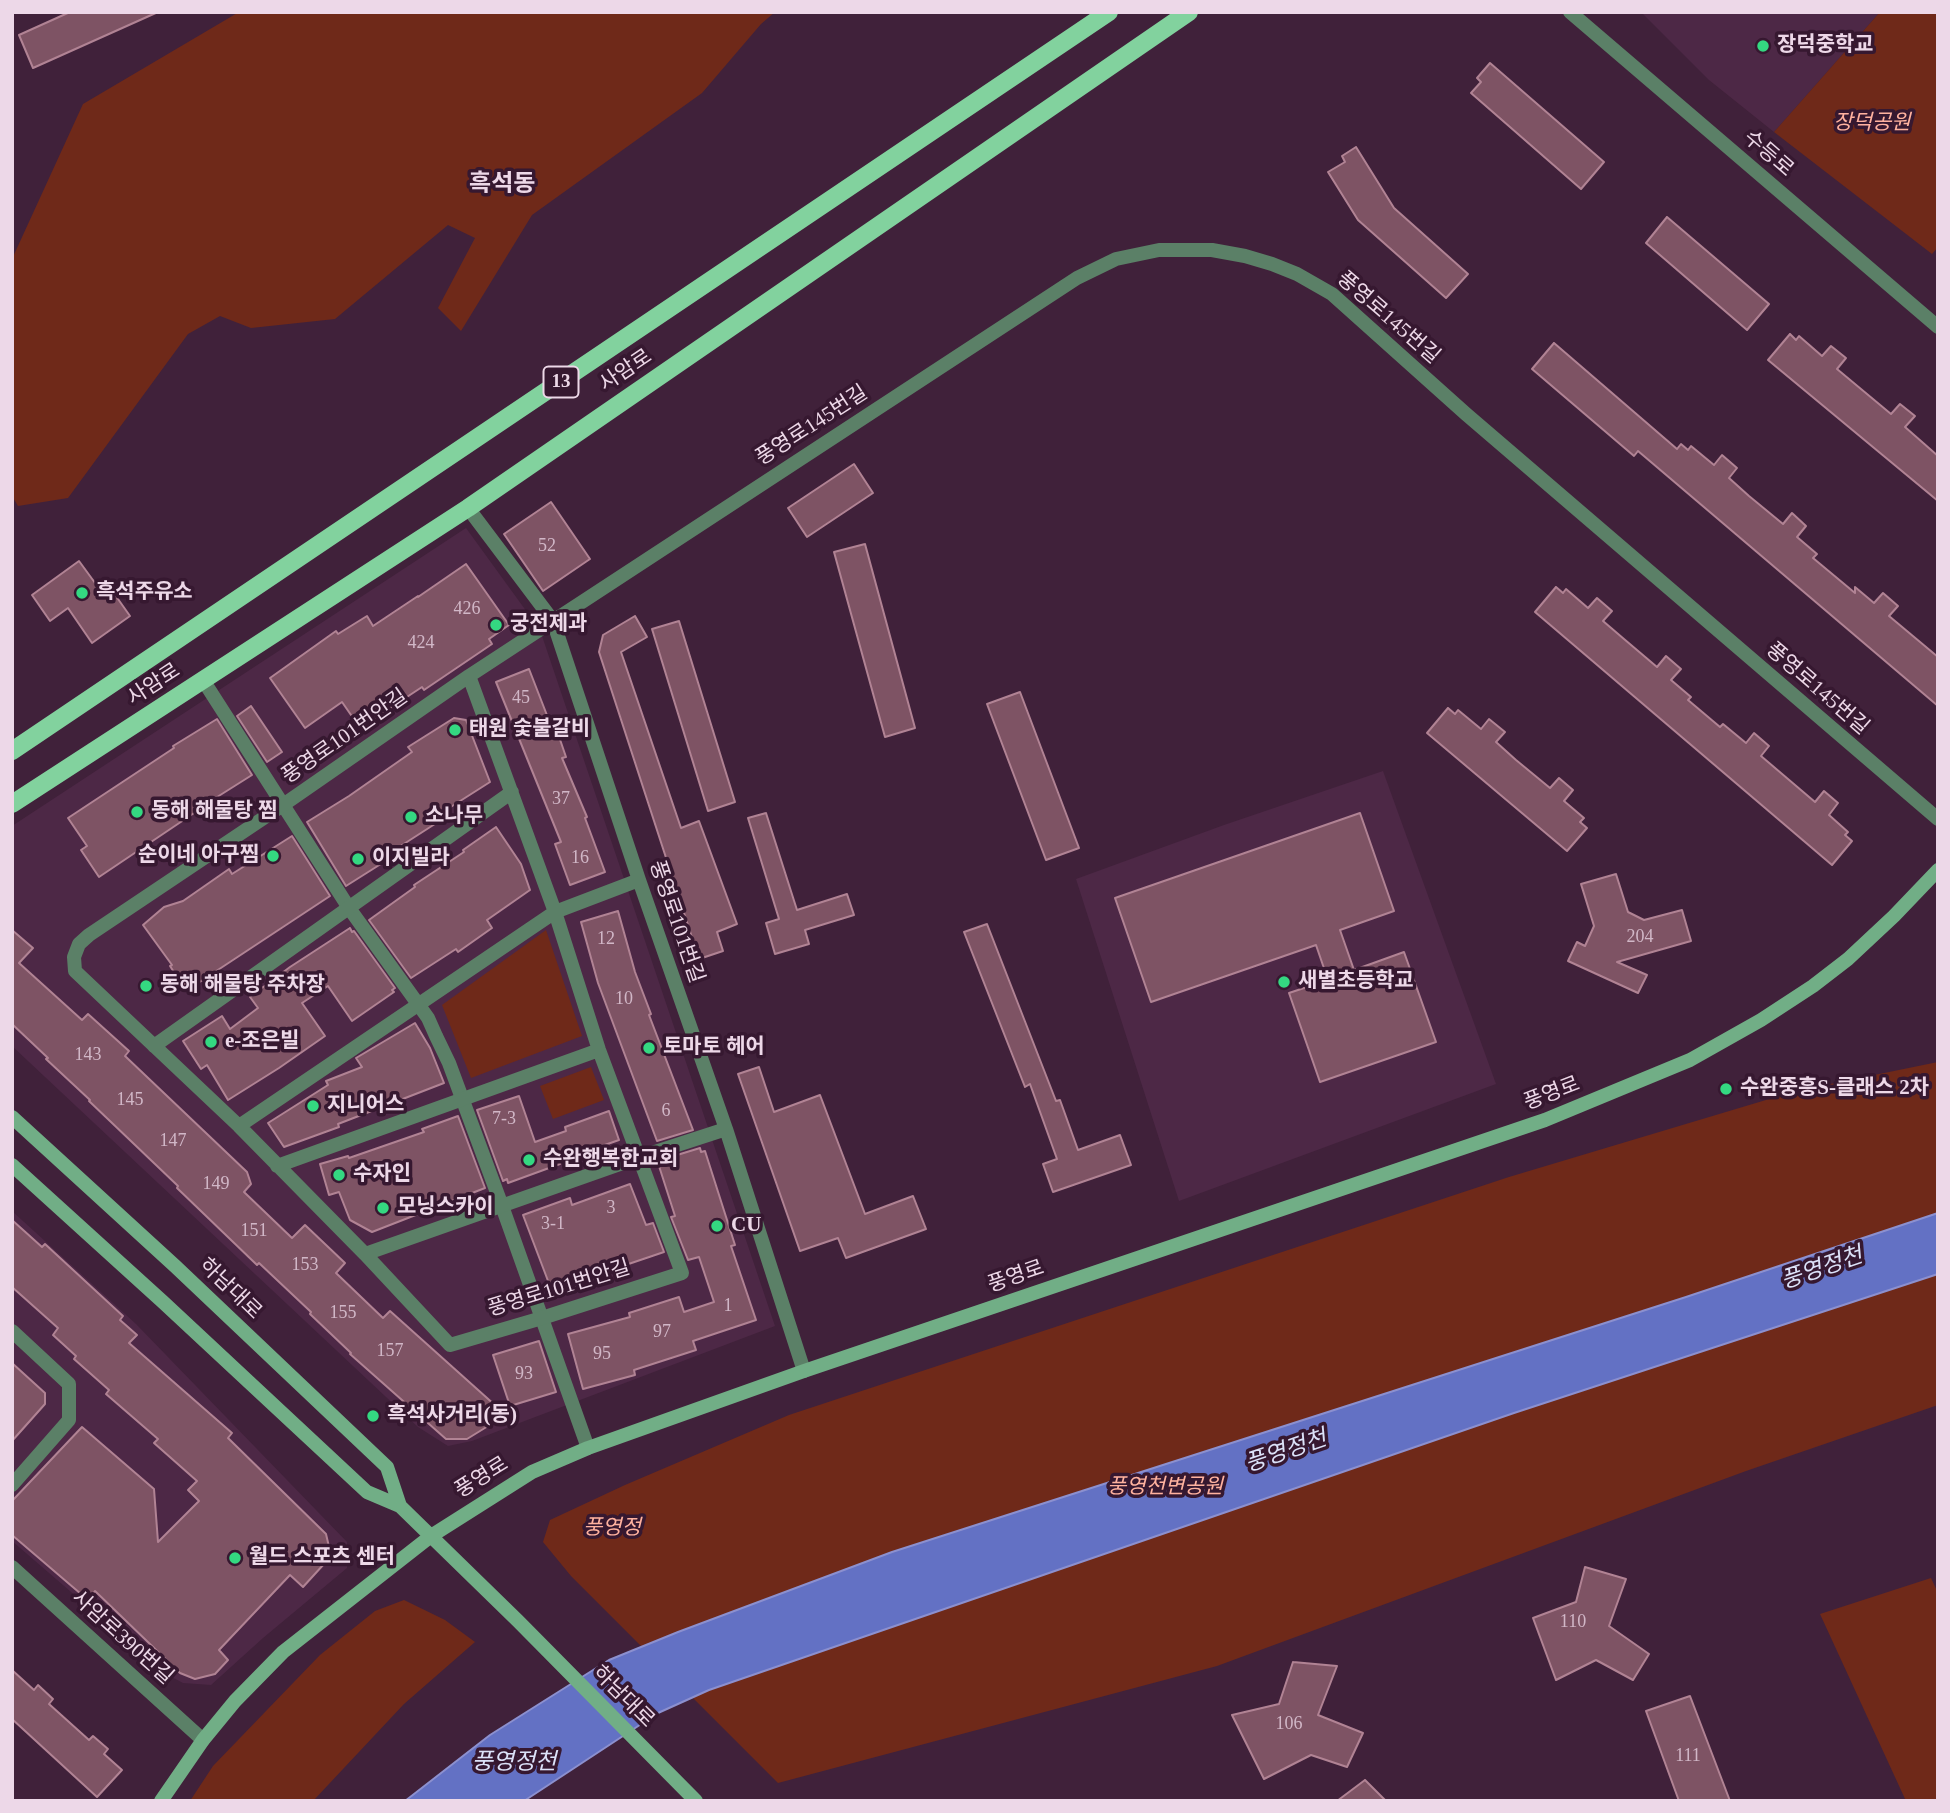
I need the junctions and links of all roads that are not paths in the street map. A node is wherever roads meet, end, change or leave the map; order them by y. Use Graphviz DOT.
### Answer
graph roads {
  1 [pos="1109,12"];
  2 [pos="1189,12"];
  3 [pos="1570,12"];
  4 [pos="1938,327"];
  5 [pos="468,508"];
  6 [pos="553,621"];
  7 [pos="469,676"];
  8 [pos="203,680"];
  9 [pos="12,751"];
  10 [pos="512,792"];
  11 [pos="12,804"];
  12 [pos="283,805"];
  13 [pos="1938,819"];
  14 [pos="1938,870"];
  15 [pos="639,880"];
  16 [pos="349,908"];
  17 [pos="555,912"];
  18 [pos="417,1006"];
  19 [pos="154,1046"];
  20 [pos="599,1050"];
  21 [pos="462,1098"];
  22 [pos="12,1117"];
  23 [pos="239,1126"];
  24 [pos="726,1129"];
  25 [pos="640,1157"];
  26 [pos="12,1165"];
  27 [pos="277,1166"];
  28 [pos="502,1206"];
  29 [pos="365,1254"];
  30 [pos="542,1318"];
  31 [pos="12,1331"];
  32 [pos="804,1370"];
  33 [pos="587,1448"];
  34 [pos="12,1485"];
  35 [pos="400,1506"];
  36 [pos="431,1536"];
  37 [pos="12,1567"];
  38 [pos="203,1740"];
  39 [pos="694,1798"];
  40 [pos="162,1801"];
  1 -- 9 [label="main road, 사암로 / 13"];
  2 -- 5 [label="main road, 사암로 / 13"];
  3 -- 4 [label="street, 수등로"];
  5 -- 6 [label="street, 풍영로101번길"];
  5 -- 8 [label="main road, 사암로 / 13"];
  6 -- 7 [label="street, 풍영로101번안길"];
  6 -- 13 [label="street, 풍영로145번길"];
  6 -- 15 [label="street, 풍영로101번길"];
  7 -- 10 [label="street, 풍영로101번안길"];
  7 -- 12 [label="street, 풍영로101번안길"];
  8 -- 11 [label="main road, 사암로 / 13"];
  8 -- 12 [label="street"];
  10 -- 16 [label="street"];
  10 -- 17 [label="street, 풍영로101번안길"];
  12 -- 16 [label="street"];
  12 -- 19 [label="street, 풍영로101번안길"];
  14 -- 32 [label="main road, 풍영로"];
  15 -- 17 [label="street"];
  15 -- 24 [label="street, 풍영로101번길"];
  16 -- 18 [label="street"];
  16 -- 19 [label="street"];
  17 -- 18 [label="street"];
  17 -- 20 [label="street, 풍영로101번안길"];
  18 -- 21 [label="street"];
  18 -- 23 [label="street"];
  19 -- 23 [label="street, 풍영로101번안길"];
  20 -- 21 [label="street"];
  20 -- 25 [label="street, 풍영로101번안길"];
  21 -- 27 [label="street"];
  21 -- 28 [label="street"];
  22 -- 35 [label="main road, 하남대로"];
  23 -- 27 [label="street, 풍영로101번안길"];
  24 -- 25 [label="street"];
  24 -- 32 [label="street, 풍영로101번길"];
  25 -- 28 [label="street"];
  25 -- 30 [label="street, 풍영로101번안길"];
  26 -- 35 [label="main road, 하남대로"];
  27 -- 29 [label="street, 풍영로101번안길"];
  28 -- 29 [label="street"];
  28 -- 30 [label="street"];
  29 -- 30 [label="street, 풍영로101번안길"];
  30 -- 33 [label="street"];
  31 -- 34 [label="street"];
  32 -- 33 [label="main road, 풍영로"];
  33 -- 36 [label="main road, 풍영로"];
  35 -- 36 [label="main road, 하남대로"];
  36 -- 38 [label="main road, 풍영로"];
  36 -- 39 [label="main road, 하남대로"];
  37 -- 38 [label="street, 사암로390번길"];
  38 -- 40 [label="main road, 풍영로"];
}
